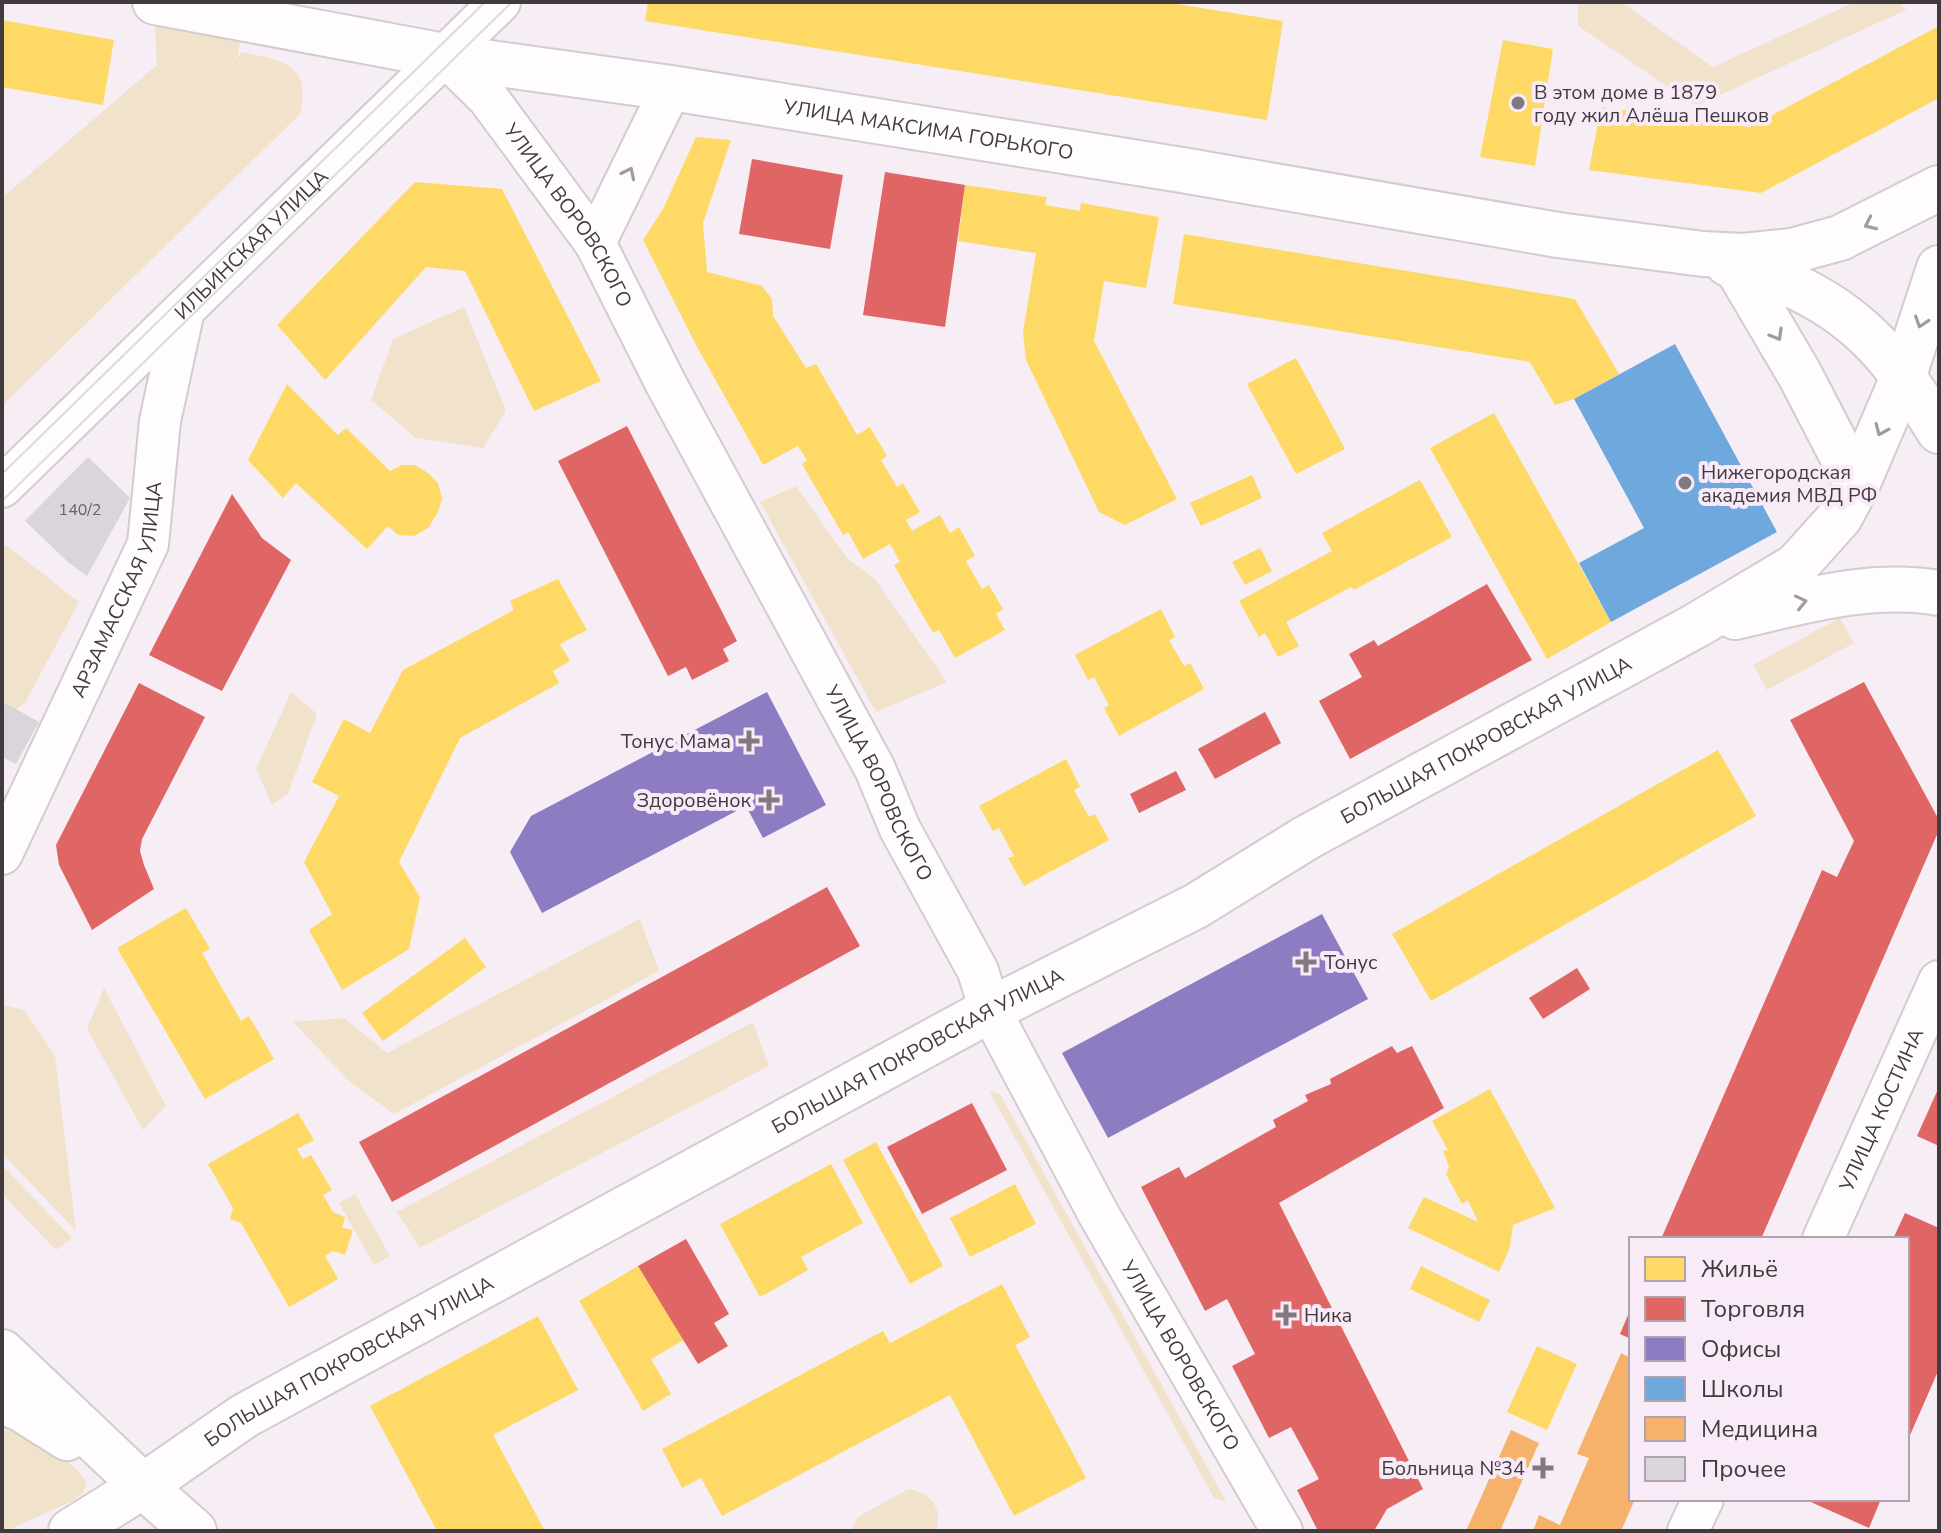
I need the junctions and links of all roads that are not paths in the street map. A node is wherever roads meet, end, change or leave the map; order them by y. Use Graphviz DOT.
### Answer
graph roads {
  1 [pos="155,2"];
  2 [pos="500,2"];
  3 [pos="444,55"];
  4 [pos="671,88"];
  5 [pos="1939,188"];
  6 [pos="595,243"];
  7 [pos="1720,261"];
  8 [pos="1939,268"];
  9 [pos="184,310"];
  10 [pos="1904,375"];
  11 [pos="1939,431"];
  12 [pos="1857,485"];
  13 [pos="2,487"];
  14 [pos="1939,593"];
  15 [pos="1697,625"];
  16 [pos="2,854"];
  17 [pos="1939,981"];
  18 [pos="990,1010"];
  19 [pos="1824,1237"];
  20 [pos="2,1352"];
  21 [pos="2,1401"];
  22 [pos="143,1486"];
  23 [pos="1702,1501"];
  24 [pos="71,1531"];
  25 [pos="194,1531"];
  26 [pos="1282,1531"];
  27 [pos="1688,1531"];
  1 -- 3 [label="main road, УЛИЦА МАКСИМА ГОРЬКОГО"];
  2 -- 3 [label="street, ИЛЬИНСКАЯ УЛИЦА"];
  3 -- 4 [label="main road, УЛИЦА МАКСИМА ГОРЬКОГО"];
  3 -- 6 [label="street, УЛИЦА ВОРОВСКОГО"];
  3 -- 9 [label="street, ИЛЬИНСКАЯ УЛИЦА"];
  6 -- 4 [label="street, one-way"];
  4 -- 7 [label="main road, УЛИЦА МАКСИМА ГОРЬКОГО"];
  5 -- 7 [label="main road, one-way"];
  6 -- 18 [label="street, УЛИЦА ВОРОВСКОГО"];
  7 -- 10 [label="main road"];
  7 -- 12 [label="main road, one-way"];
  8 -- 10 [label="main road, one-way"];
  9 -- 13 [label="street, ИЛЬИНСКАЯ УЛИЦА"];
  9 -- 16 [label="street, АРЗАМАССКАЯ УЛИЦА"];
  10 -- 11 [label="main road"];
  10 -- 12 [label="main road, one-way"];
  12 -- 15 [label="main road"];
  15 -- 14 [label="main road, one-way"];
  15 -- 18 [label="main road, БОЛЬШАЯ ПОКРОВСКАЯ УЛИЦА"];
  17 -- 19 [label="street, УЛИЦА КОСТИНА"];
  18 -- 22 [label="main road, БОЛЬШАЯ ПОКРОВСКАЯ УЛИЦА"];
  18 -- 26 [label="street, УЛИЦА ВОРОВСКОГО"];
  20 -- 22 [label="main road"];
  21 -- 22 [label="main road"];
  22 -- 24 [label="main road, БОЛЬШАЯ ПОКРОВСКАЯ УЛИЦА"];
  22 -- 25 [label="main road"];
  23 -- 27 [label="street"];
}
